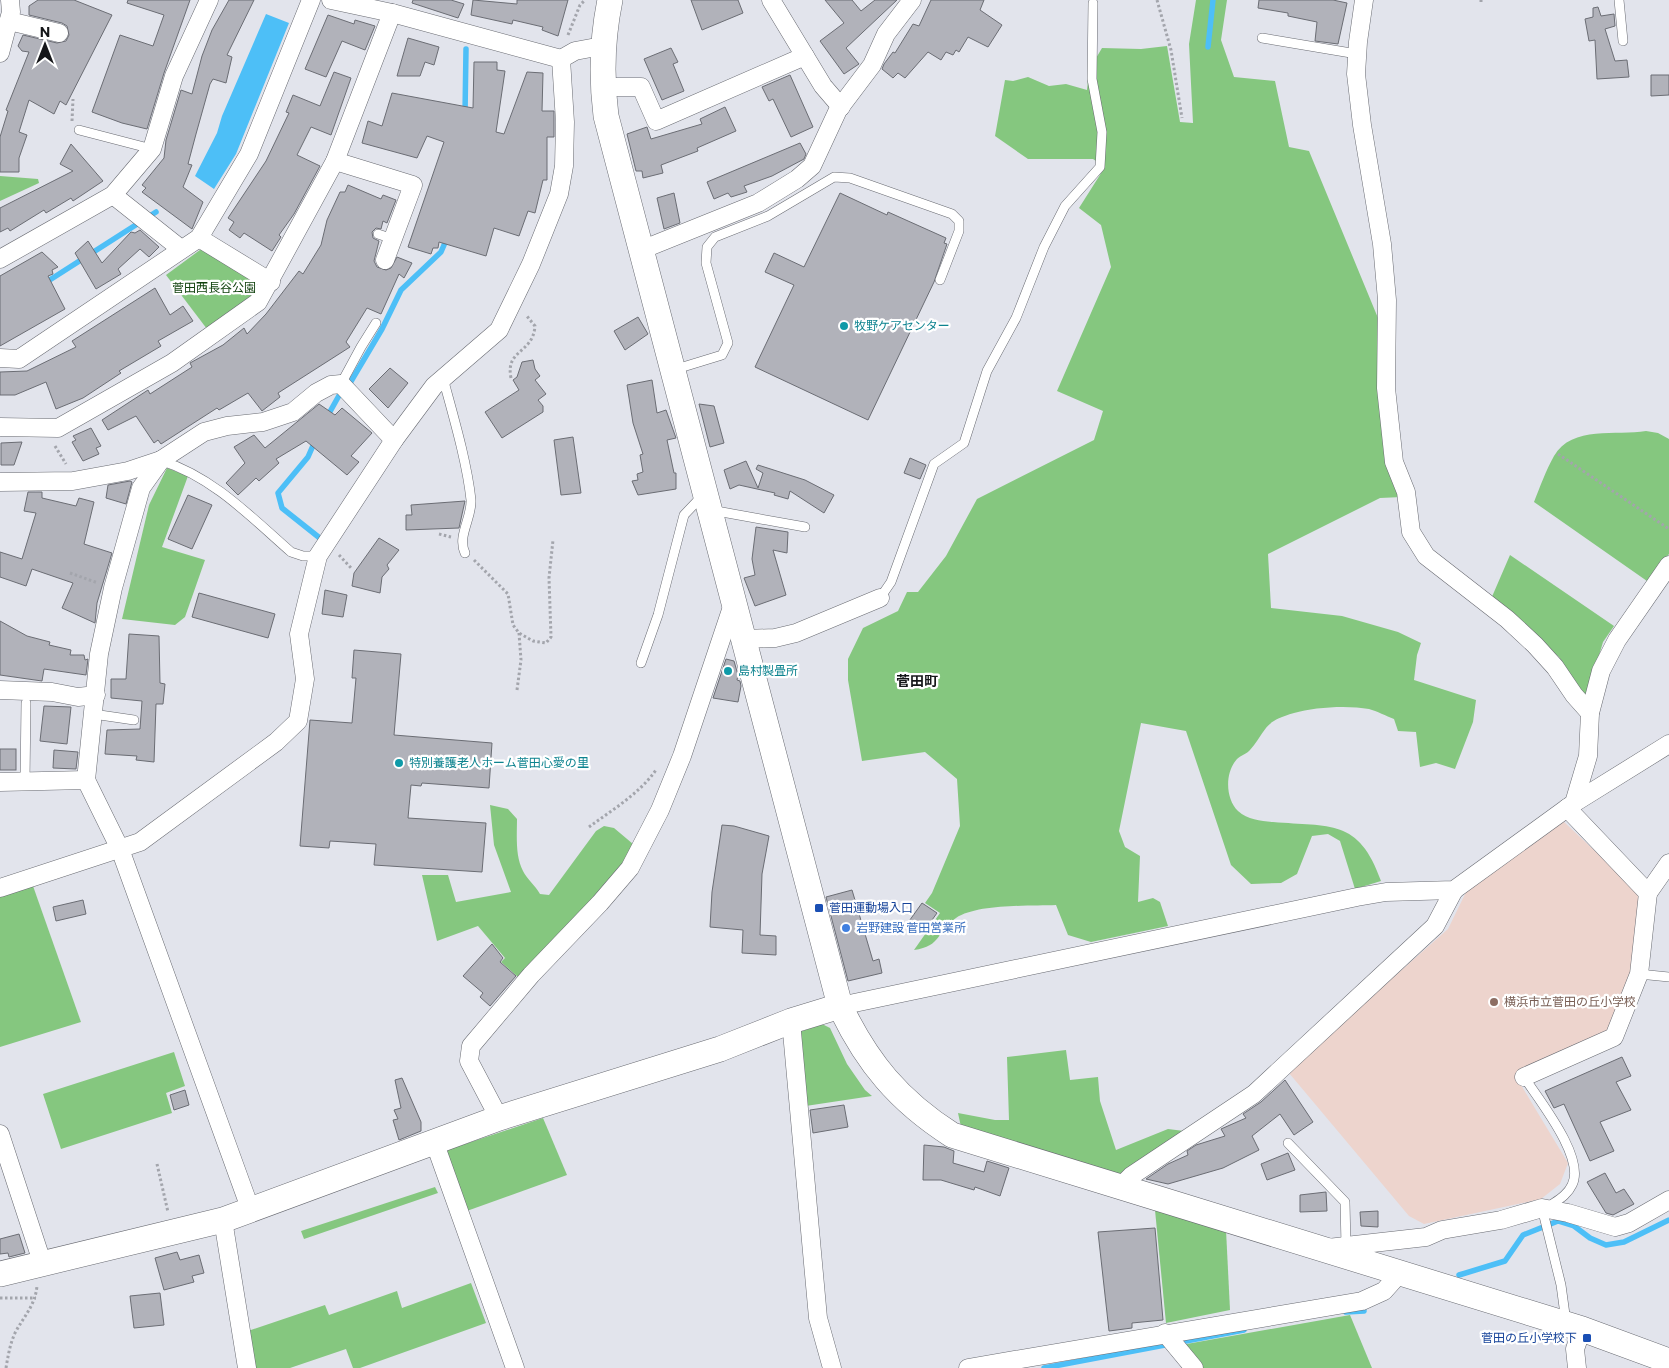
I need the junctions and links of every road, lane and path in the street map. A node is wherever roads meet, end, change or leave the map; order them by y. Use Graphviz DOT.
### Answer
graph roads {
  1 [pos="10,0"];
  2 [pos="210,0"];
  3 [pos="311,0"];
  4 [pos="331,0"];
  5 [pos="585,0"];
  6 [pos="610,0"];
  7 [pos="771,0"];
  8 [pos="912,0"];
  9 [pos="1157,0"];
  10 [pos="1364,0"];
  11 [pos="1619,0"];
  12 [pos="1093,3"];
  13 [pos="392,13"];
  14 [pos="8,21"];
  15 [pos="59,33"];
  16 [pos="1262,38"];
  17 [pos="1623,41"];
  18 [pos="602,46"];
  19 [pos="0,53"];
  20 [pos="1357,54"];
  21 [pos="805,56"];
  22 [pos="564,57"];
  23 [pos="602,87"];
  24 [pos="73,99"];
  25 [pos="841,107"];
  26 [pos="1182,118"];
  27 [pos="79,130"];
  28 [pos="152,149"];
  29 [pos="335,161"];
  30 [pos="113,195"];
  31 [pos="199,238"];
  32 [pos="181,249"];
  33 [pos="641,250"];
  34 [pos="0,259"];
  35 [pos="385,260"];
  36 [pos="940,280"];
  37 [pos="271,282"];
  38 [pos="512,304"];
  39 [pos="376,324"];
  40 [pos="0,358"];
  41 [pos="673,370"];
  42 [pos="443,378"];
  43 [pos="511,378"];
  44 [pos="341,384"];
  45 [pos="0,427"];
  46 [pos="394,440"];
  47 [pos="53,442"];
  48 [pos="1558,454"];
  49 [pos="161,460"];
  50 [pos="70,472"];
  51 [pos="0,482"];
  52 [pos="707,502"];
  53 [pos="805,527"];
  54 [pos="1669,529"];
  55 [pos="553,540"];
  56 [pos="465,553"];
  57 [pos="318,556"];
  58 [pos="1669,564"];
  59 [pos="70,574"];
  60 [pos="112,588"];
  61 [pos="880,598"];
  62 [pos="734,601"];
  63 [pos="519,633"];
  64 [pos="744,639"];
  65 [pos="641,663"];
  66 [pos="0,690"];
  67 [pos="516,690"];
  68 [pos="96,695"];
  69 [pos="26,703"];
  70 [pos="1590,713"];
  71 [pos="94,714"];
  72 [pos="134,720"];
  73 [pos="1669,744"];
  74 [pos="682,756"];
  75 [pos="86,780"];
  76 [pos="0,782"];
  77 [pos="25,782"];
  78 [pos="1571,805"];
  79 [pos="589,828"];
  80 [pos="120,849"];
  81 [pos="1669,864"];
  82 [pos="0,888"];
  83 [pos="1454,890"];
  84 [pos="1648,893"];
  85 [pos="1639,974"];
  86 [pos="1669,977"];
  87 [pos="840,1006"];
  88 [pos="791,1021"];
  89 [pos="1524,1077"];
  90 [pos="499,1118"];
  91 [pos="0,1134"];
  92 [pos="434,1141"];
  93 [pos="1288,1143"];
  94 [pos="157,1164"];
  95 [pos="1120,1187"];
  96 [pos="1669,1200"];
  97 [pos="1544,1210"];
  98 [pos="251,1211"];
  99 [pos="223,1220"];
  100 [pos="173,1232"];
  101 [pos="1346,1246"];
  102 [pos="1320,1249"];
  103 [pos="43,1265"];
  104 [pos="1401,1272"];
  105 [pos="0,1274"];
  106 [pos="0,1298"];
  107 [pos="36,1298"];
  108 [pos="1574,1327"];
  109 [pos="1165,1333"];
  110 [pos="1667,1357"];
  111 [pos="6,1368"];
  112 [pos="247,1368"];
  113 [pos="516,1368"];
  114 [pos="832,1368"];
  115 [pos="968,1368"];
  116 [pos="1194,1368"];
  117 [pos="1577,1368"];
  1 -- 14 [label="street"];
  2 -- 28 [label="street"];
  3 -- 31 [label="street"];
  4 -- 13 [label="street"];
  5 -- 22 [label="path"];
  6 -- 18 [label="street"];
  7 -- 21 [label="street"];
  8 -- 25 [label="street"];
  9 -- 26 [label="path"];
  10 -- 20 [label="street"];
  11 -- 17 [label="lane"];
  12 -- 61 [label="lane"];
  13 -- 22 [label="street"];
  13 -- 29 [label="street"];
  14 -- 15 [label="street"];
  14 -- 19 [label="street"];
  16 -- 20 [label="lane"];
  18 -- 22 [label="street"];
  18 -- 23 [label="street"];
  20 -- 70 [label="street"];
  21 -- 23 [label="street"];
  21 -- 25 [label="street"];
  22 -- 38 [label="street"];
  23 -- 33 [label="street"];
  24 -- 27 [label="path"];
  25 -- 33 [label="street"];
  27 -- 28 [label="lane"];
  28 -- 30 [label="street"];
  29 -- 35 [label="street"];
  29 -- 37 [label="street"];
  30 -- 32 [label="street"];
  30 -- 34 [label="street"];
  31 -- 32 [label="street"];
  31 -- 37 [label="street"];
  32 -- 40 [label="street"];
  33 -- 41 [label="street"];
  36 -- 41 [label="lane"];
  37 -- 45 [label="street"];
  38 -- 42 [label="street"];
  38 -- 43 [label="path"];
  39 -- 44 [label="lane"];
  41 -- 52 [label="street"];
  42 -- 46 [label="street"];
  42 -- 56 [label="lane"];
  44 -- 46 [label="street"];
  44 -- 49 [label="street"];
  46 -- 57 [label="street"];
  47 -- 50 [label="path"];
  48 -- 54 [label="path"];
  49 -- 51 [label="street"];
  49 -- 57 [label="lane"];
  49 -- 60 [label="street"];
  52 -- 53 [label="lane"];
  52 -- 62 [label="street"];
  52 -- 65 [label="lane"];
  55 -- 63 [label="path"];
  56 -- 63 [label="path"];
  57 -- 80 [label="street"];
  58 -- 70 [label="street"];
  59 -- 60 [label="path"];
  60 -- 68 [label="street"];
  61 -- 64 [label="street"];
  62 -- 64 [label="street"];
  62 -- 74 [label="street"];
  63 -- 67 [label="path"];
  64 -- 87 [label="street"];
  66 -- 68 [label="street"];
  68 -- 71 [label="street"];
  69 -- 77 [label="lane"];
  70 -- 78 [label="street"];
  71 -- 72 [label="lane"];
  71 -- 75 [label="street"];
  73 -- 78 [label="street"];
  74 -- 79 [label="path"];
  74 -- 90 [label="street"];
  75 -- 77 [label="street"];
  75 -- 80 [label="street"];
  76 -- 77 [label="street"];
  78 -- 83 [label="street"];
  78 -- 84 [label="street"];
  80 -- 82 [label="street"];
  80 -- 98 [label="street"];
  81 -- 84 [label="street"];
  83 -- 87 [label="street"];
  83 -- 95 [label="street"];
  84 -- 85 [label="street"];
  85 -- 86 [label="lane"];
  85 -- 89 [label="street"];
  87 -- 88 [label="street"];
  87 -- 95 [label="street"];
  88 -- 90 [label="street"];
  88 -- 114 [label="street"];
  89 -- 97 [label="lane"];
  90 -- 92 [label="street"];
  91 -- 103 [label="street"];
  92 -- 98 [label="street"];
  92 -- 113 [label="street"];
  93 -- 101 [label="lane"];
  94 -- 100 [label="path"];
  95 -- 102 [label="street"];
  96 -- 97 [label="street"];
  97 -- 101 [label="street"];
  97 -- 108 [label="lane"];
  98 -- 99 [label="street"];
  99 -- 100 [label="street"];
  99 -- 112 [label="street"];
  100 -- 103 [label="street"];
  101 -- 102 [label="street"];
  102 -- 104 [label="street"];
  103 -- 105 [label="street"];
  103 -- 107 [label="path"];
  104 -- 108 [label="street"];
  104 -- 109 [label="street"];
  106 -- 107 [label="path"];
  107 -- 111 [label="path"];
  108 -- 110 [label="street"];
  108 -- 117 [label="street"];
  109 -- 115 [label="street"];
  109 -- 116 [label="street"];
}
